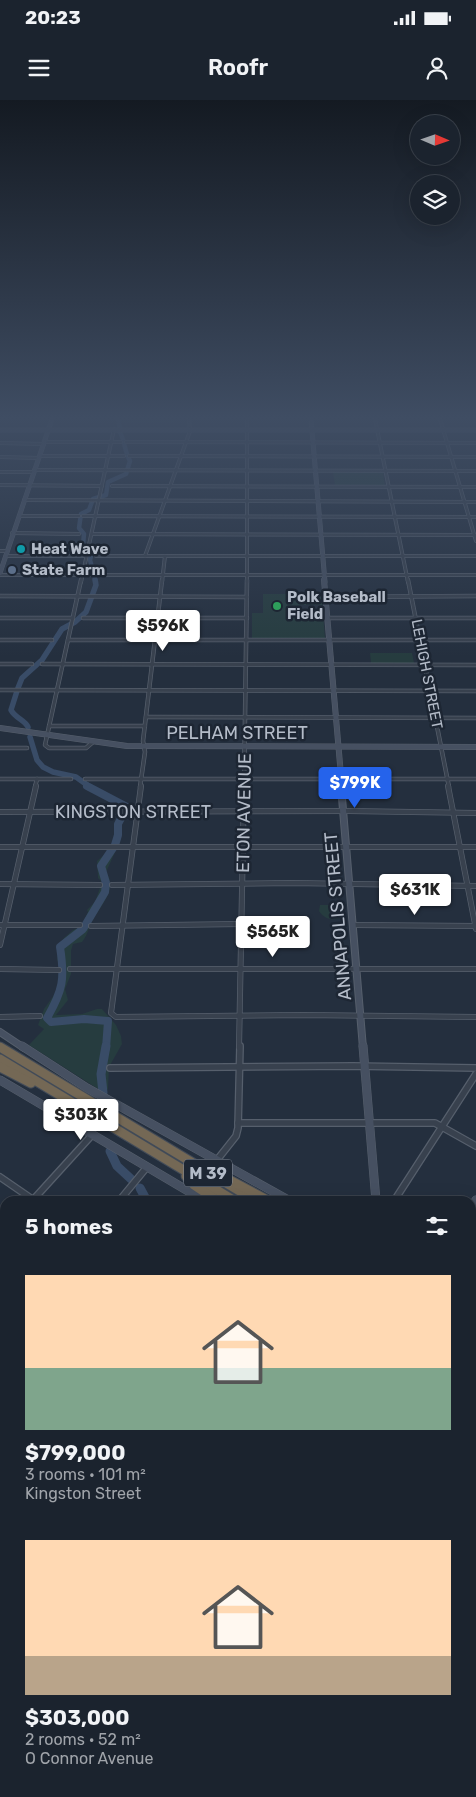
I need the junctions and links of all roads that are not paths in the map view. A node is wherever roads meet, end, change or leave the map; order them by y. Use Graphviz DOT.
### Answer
graph roads {
  1 [pos="391,498"];
  2 [pos="462,498"];
  3 [pos="96,499"];
  4 [pos="24,500"];
  5 [pos="164,500"];
  6 [pos="247,501"];
  7 [pos="318,501"];
  8 [pos="392,502"];
  9 [pos="463,502"];
  10 [pos="476,502"];
  11 [pos="19,516"];
  12 [pos="95,516"];
  13 [pos="159,516"];
  14 [pos="247,516"];
  15 [pos="319,517"];
  16 [pos="395,517"];
  17 [pos="468,517"];
  18 [pos="476,518"];
  19 [pos="12,534"];
  20 [pos="79,534"];
  21 [pos="92,534"];
  22 [pos="152,534"];
  23 [pos="248,534"];
  24 [pos="320,534"];
  25 [pos="398,535"];
  26 [pos="475,535"];
  27 [pos="476,541"];
  28 [pos="0,551"];
  29 [pos="7,553"];
  30 [pos="86,556"];
  31 [pos="96,556"];
  32 [pos="145,556"];
  33 [pos="165,556"];
  34 [pos="402,556"];
  35 [pos="476,556"];
  36 [pos="248,557"];
  37 [pos="323,557"];
  38 [pos="0,572"];
  39 [pos="82,575"];
  40 [pos="476,575"];
  41 [pos="162,576"];
  42 [pos="248,576"];
  43 [pos="324,576"];
  44 [pos="407,576"];
  45 [pos="0,596"];
  46 [pos="77,596"];
  47 [pos="160,596"];
  48 [pos="247,596"];
  49 [pos="411,596"];
  50 [pos="476,596"];
  51 [pos="326,597"];
  52 [pos="0,618"];
  53 [pos="73,618"];
  54 [pos="83,618"];
  55 [pos="157,618"];
  56 [pos="247,618"];
  57 [pos="328,618"];
  58 [pos="416,618"];
  59 [pos="476,618"];
  60 [pos="0,640"];
  61 [pos="52,640"];
  62 [pos="68,640"];
  63 [pos="155,640"];
  64 [pos="420,640"];
  65 [pos="476,640"];
  66 [pos="247,641"];
  67 [pos="330,641"];
  68 [pos="0,664"];
  69 [pos="32,664"];
  70 [pos="42,664"];
  71 [pos="62,664"];
  72 [pos="152,664"];
  73 [pos="246,665"];
  74 [pos="332,665"];
  75 [pos="425,665"];
  76 [pos="476,665"];
  77 [pos="0,690"];
  78 [pos="57,690"];
  79 [pos="149,690"];
  80 [pos="246,690"];
  81 [pos="335,691"];
  82 [pos="430,691"];
  83 [pos="476,691"];
  84 [pos="146,717"];
  85 [pos="246,718"];
  86 [pos="337,718"];
  87 [pos="436,718"];
  88 [pos="476,718"];
  89 [pos="49,726"];
  90 [pos="145,726"];
  91 [pos="0,728"];
  92 [pos="47,735"];
  93 [pos="93,742"];
  94 [pos="144,746"];
  95 [pos="246,747"];
  96 [pos="340,747"];
  97 [pos="441,747"];
  98 [pos="476,747"];
  99 [pos="0,748"];
  100 [pos="27,748"];
  101 [pos="342,778"];
  102 [pos="0,779"];
  103 [pos="37,779"];
  104 [pos="71,779"];
  105 [pos="85,779"];
  106 [pos="141,779"];
  107 [pos="245,779"];
  108 [pos="448,779"];
  109 [pos="476,779"];
  110 [pos="244,811"];
  111 [pos="345,811"];
  112 [pos="0,812"];
  113 [pos="30,812"];
  114 [pos="137,812"];
  115 [pos="454,813"];
  116 [pos="476,813"];
  117 [pos="348,846"];
  118 [pos="0,847"];
  119 [pos="22,847"];
  120 [pos="244,847"];
  121 [pos="461,847"];
  122 [pos="476,847"];
  123 [pos="133,848"];
  124 [pos="0,884"];
  125 [pos="243,884"];
  126 [pos="351,884"];
  127 [pos="14,885"];
  128 [pos="100,885"];
  129 [pos="112,885"];
  130 [pos="128,885"];
  131 [pos="469,886"];
  132 [pos="476,886"];
  133 [pos="242,924"];
  134 [pos="2,925"];
  135 [pos="80,925"];
  136 [pos="354,925"];
  137 [pos="91,926"];
  138 [pos="122,926"];
  139 [pos="476,927"];
  140 [pos="0,944"];
  141 [pos="241,968"];
  142 [pos="357,968"];
  143 [pos="0,969"];
  144 [pos="70,969"];
  145 [pos="116,969"];
  146 [pos="476,969"];
  147 [pos="59,970"];
  148 [pos="40,1016"];
  149 [pos="240,1016"];
  150 [pos="361,1016"];
  151 [pos="0,1017"];
  152 [pos="476,1017"];
  153 [pos="0,1032"];
  154 [pos="0,1047"];
  155 [pos="0,1059"];
  156 [pos="0,1067"];
  157 [pos="240,1067"];
  158 [pos="365,1067"];
  159 [pos="110,1068"];
  160 [pos="476,1068"];
  161 [pos="476,1074"];
  162 [pos="0,1080"];
  163 [pos="59,1096"];
  164 [pos="370,1122"];
  165 [pos="238,1123"];
  166 [pos="442,1127"];
  167 [pos="92,1135"];
  168 [pos="160,1144"];
  169 [pos="476,1146"];
  170 [pos="217,1160"];
  171 [pos="147,1167"];
  172 [pos="177,1168"];
  173 [pos="0,1178"];
  174 [pos="27,1196"];
  175 [pos="38,1196"];
  176 [pos="123,1196"];
  177 [pos="196,1196"];
  178 [pos="210,1196"];
  179 [pos="226,1196"];
  180 [pos="248,1196"];
  181 [pos="259,1196"];
  182 [pos="281,1196"];
  183 [pos="376,1196"];
  184 [pos="397,1196"];
  1 -- 8 [label="street, LEHIGH STREET"];
  2 -- 9 [label="street"];
  3 -- 4 [label="street"];
  3 -- 5 [label="street"];
  3 -- 12 [label="street"];
  4 -- 11 [label="street"];
  5 -- 6 [label="street"];
  5 -- 13 [label="street"];
  6 -- 7 [label="street"];
  6 -- 14 [label="street, ETON AVENUE"];
  7 -- 8 [label="street"];
  7 -- 15 [label="street, ANNAPOLIS STREET"];
  8 -- 9 [label="street"];
  8 -- 16 [label="street, LEHIGH STREET"];
  9 -- 10 [label="street"];
  9 -- 17 [label="street"];
  11 -- 12 [label="street"];
  11 -- 19 [label="street"];
  12 -- 13 [label="street"];
  12 -- 21 [label="street"];
  13 -- 14 [label="street"];
  13 -- 22 [label="street"];
  14 -- 15 [label="street"];
  14 -- 23 [label="street, ETON AVENUE"];
  15 -- 16 [label="street"];
  15 -- 24 [label="street, ANNAPOLIS STREET"];
  16 -- 17 [label="street"];
  16 -- 25 [label="street, LEHIGH STREET"];
  17 -- 18 [label="street"];
  17 -- 26 [label="street"];
  19 -- 20 [label="street"];
  19 -- 29 [label="street"];
  21 -- 22 [label="street"];
  21 -- 30 [label="street"];
  22 -- 23 [label="street"];
  22 -- 32 [label="street"];
  23 -- 24 [label="street"];
  23 -- 36 [label="street, ETON AVENUE"];
  24 -- 25 [label="street"];
  24 -- 37 [label="street, ANNAPOLIS STREET"];
  25 -- 26 [label="street"];
  25 -- 34 [label="street, LEHIGH STREET"];
  26 -- 27 [label="street"];
  28 -- 29 [label="street"];
  29 -- 30 [label="street"];
  29 -- 38 [label="street"];
  30 -- 39 [label="street"];
  31 -- 32 [label="street"];
  32 -- 33 [label="street"];
  33 -- 36 [label="street"];
  33 -- 41 [label="street"];
  34 -- 35 [label="street"];
  34 -- 37 [label="street"];
  34 -- 44 [label="street, LEHIGH STREET"];
  36 -- 37 [label="street"];
  36 -- 42 [label="street, ETON AVENUE"];
  37 -- 43 [label="street, ANNAPOLIS STREET"];
  38 -- 39 [label="street"];
  39 -- 41 [label="street"];
  39 -- 46 [label="street"];
  40 -- 44 [label="street"];
  41 -- 42 [label="street"];
  41 -- 47 [label="street"];
  42 -- 43 [label="street"];
  42 -- 48 [label="street, ETON AVENUE"];
  43 -- 44 [label="street"];
  43 -- 51 [label="street, ANNAPOLIS STREET"];
  44 -- 49 [label="street, LEHIGH STREET"];
  45 -- 46 [label="street"];
  46 -- 47 [label="street"];
  46 -- 53 [label="street"];
  47 -- 48 [label="street"];
  47 -- 55 [label="street"];
  48 -- 56 [label="street, ETON AVENUE"];
  49 -- 50 [label="street"];
  49 -- 51 [label="street"];
  49 -- 58 [label="street, LEHIGH STREET"];
  51 -- 57 [label="street, ANNAPOLIS STREET"];
  52 -- 53 [label="street"];
  53 -- 62 [label="street"];
  54 -- 55 [label="street"];
  55 -- 56 [label="street"];
  55 -- 63 [label="street"];
  56 -- 66 [label="street, ETON AVENUE"];
  57 -- 58 [label="street"];
  57 -- 67 [label="street, ANNAPOLIS STREET"];
  58 -- 59 [label="street"];
  58 -- 64 [label="street, LEHIGH STREET"];
  60 -- 61 [label="street"];
  62 -- 63 [label="street"];
  62 -- 71 [label="street"];
  63 -- 66 [label="street"];
  63 -- 72 [label="street"];
  64 -- 65 [label="street"];
  64 -- 67 [label="street"];
  64 -- 75 [label="street, LEHIGH STREET"];
  66 -- 67 [label="street"];
  66 -- 73 [label="street, ETON AVENUE"];
  67 -- 74 [label="street, ANNAPOLIS STREET"];
  68 -- 69 [label="street"];
  70 -- 71 [label="street"];
  71 -- 72 [label="street"];
  71 -- 78 [label="street"];
  72 -- 73 [label="street"];
  72 -- 79 [label="street"];
  73 -- 74 [label="street"];
  73 -- 80 [label="street, ETON AVENUE"];
  74 -- 75 [label="street"];
  74 -- 81 [label="street, ANNAPOLIS STREET"];
  75 -- 76 [label="street"];
  75 -- 82 [label="street, LEHIGH STREET"];
  77 -- 78 [label="street"];
  78 -- 79 [label="street"];
  78 -- 89 [label="street"];
  79 -- 80 [label="street"];
  79 -- 84 [label="street"];
  80 -- 81 [label="street"];
  80 -- 85 [label="street, ETON AVENUE"];
  81 -- 82 [label="street"];
  81 -- 86 [label="street, ANNAPOLIS STREET"];
  82 -- 83 [label="street"];
  82 -- 87 [label="street, LEHIGH STREET"];
  84 -- 85 [label="street"];
  84 -- 90 [label="street"];
  85 -- 86 [label="street"];
  85 -- 95 [label="street, ETON AVENUE"];
  86 -- 87 [label="street"];
  86 -- 96 [label="street, ANNAPOLIS STREET"];
  87 -- 88 [label="street"];
  87 -- 97 [label="street, LEHIGH STREET"];
  89 -- 90 [label="street"];
  89 -- 92 [label="street"];
  90 -- 94 [label="street"];
  91 -- 92 [label="street, PELHAM STREET"];
  92 -- 93 [label="street, PELHAM STREET"];
  92 -- 93 [label="street"];
  93 -- 94 [label="street, PELHAM STREET"];
  94 -- 95 [label="street, PELHAM STREET"];
  94 -- 106 [label="street"];
  95 -- 96 [label="street, PELHAM STREET"];
  95 -- 107 [label="street, ETON AVENUE"];
  96 -- 97 [label="street, PELHAM STREET"];
  96 -- 101 [label="street, ANNAPOLIS STREET"];
  97 -- 98 [label="street, PELHAM STREET"];
  97 -- 108 [label="street, LEHIGH STREET"];
  99 -- 100 [label="street"];
  101 -- 107 [label="street"];
  101 -- 108 [label="street"];
  101 -- 111 [label="street, ANNAPOLIS STREET"];
  102 -- 103 [label="street"];
  103 -- 104 [label="street"];
  103 -- 113 [label="street"];
  105 -- 106 [label="street"];
  106 -- 107 [label="street"];
  106 -- 114 [label="street"];
  107 -- 110 [label="street, ETON AVENUE"];
  108 -- 109 [label="street"];
  108 -- 115 [label="street, LEHIGH STREET"];
  110 -- 111 [label="street, KINGSTON STREET"];
  110 -- 114 [label="street, KINGSTON STREET"];
  110 -- 120 [label="street, ETON AVENUE"];
  111 -- 115 [label="street, KINGSTON STREET"];
  111 -- 117 [label="street, ANNAPOLIS STREET"];
  112 -- 113 [label="street, KINGSTON STREET"];
  113 -- 114 [label="street, KINGSTON STREET"];
  113 -- 119 [label="street"];
  114 -- 123 [label="street"];
  115 -- 116 [label="street, KINGSTON STREET"];
  115 -- 121 [label="street, LEHIGH STREET"];
  117 -- 120 [label="street"];
  117 -- 121 [label="street"];
  117 -- 126 [label="street, ANNAPOLIS STREET"];
  118 -- 119 [label="street"];
  119 -- 123 [label="street"];
  119 -- 127 [label="street"];
  120 -- 123 [label="street"];
  120 -- 125 [label="street, ETON AVENUE"];
  121 -- 122 [label="street"];
  121 -- 131 [label="street, LEHIGH STREET"];
  123 -- 130 [label="street"];
  124 -- 127 [label="street"];
  125 -- 126 [label="street"];
  125 -- 130 [label="street"];
  125 -- 133 [label="street, ETON AVENUE"];
  126 -- 131 [label="street"];
  126 -- 136 [label="street, ANNAPOLIS STREET"];
  127 -- 128 [label="street"];
  127 -- 134 [label="street"];
  129 -- 130 [label="street"];
  130 -- 138 [label="street"];
  131 -- 132 [label="street"];
  131 -- 139 [label="street, LEHIGH STREET"];
  133 -- 138 [label="street"];
  133 -- 141 [label="street, ETON AVENUE"];
  134 -- 135 [label="street"];
  134 -- 140 [label="street"];
  136 -- 139 [label="street"];
  136 -- 142 [label="street, ANNAPOLIS STREET"];
  137 -- 138 [label="street"];
  138 -- 145 [label="street"];
  141 -- 142 [label="street"];
  141 -- 145 [label="street"];
  141 -- 149 [label="street, ETON AVENUE"];
  142 -- 146 [label="street"];
  142 -- 150 [label="street, ANNAPOLIS STREET"];
  143 -- 147 [label="street"];
  144 -- 145 [label="street"];
  145 -- 149 [label="street"];
  148 -- 151 [label="street"];
  149 -- 150 [label="street"];
  149 -- 157 [label="street, ETON AVENUE"];
  150 -- 152 [label="street"];
  150 -- 158 [label="street, ANNAPOLIS STREET"];
  153 -- 170 [label="street"];
  154 -- 168 [label="highway, M 39"];
  155 -- 163 [label="highway, M 39"];
  156 -- 163 [label="highway"];
  157 -- 158 [label="street"];
  157 -- 159 [label="street"];
  157 -- 165 [label="street, ETON AVENUE"];
  158 -- 160 [label="street"];
  158 -- 164 [label="street, ANNAPOLIS STREET"];
  161 -- 166 [label="street"];
  162 -- 167 [label="street"];
  163 -- 172 [label="highway, M 39"];
  164 -- 165 [label="street"];
  164 -- 166 [label="street"];
  164 -- 183 [label="street, ANNAPOLIS STREET"];
  165 -- 170 [label="street, ETON AVENUE"];
  166 -- 169 [label="street"];
  166 -- 184 [label="street"];
  167 -- 171 [label="street"];
  167 -- 175 [label="street"];
  168 -- 180 [label="highway, M 39"];
  168 -- 181 [label="highway"];
  170 -- 182 [label="street"];
  171 -- 176 [label="street"];
  171 -- 177 [label="street"];
  172 -- 178 [label="highway"];
  172 -- 179 [label="highway, M 39"];
  173 -- 174 [label="street"];
}
